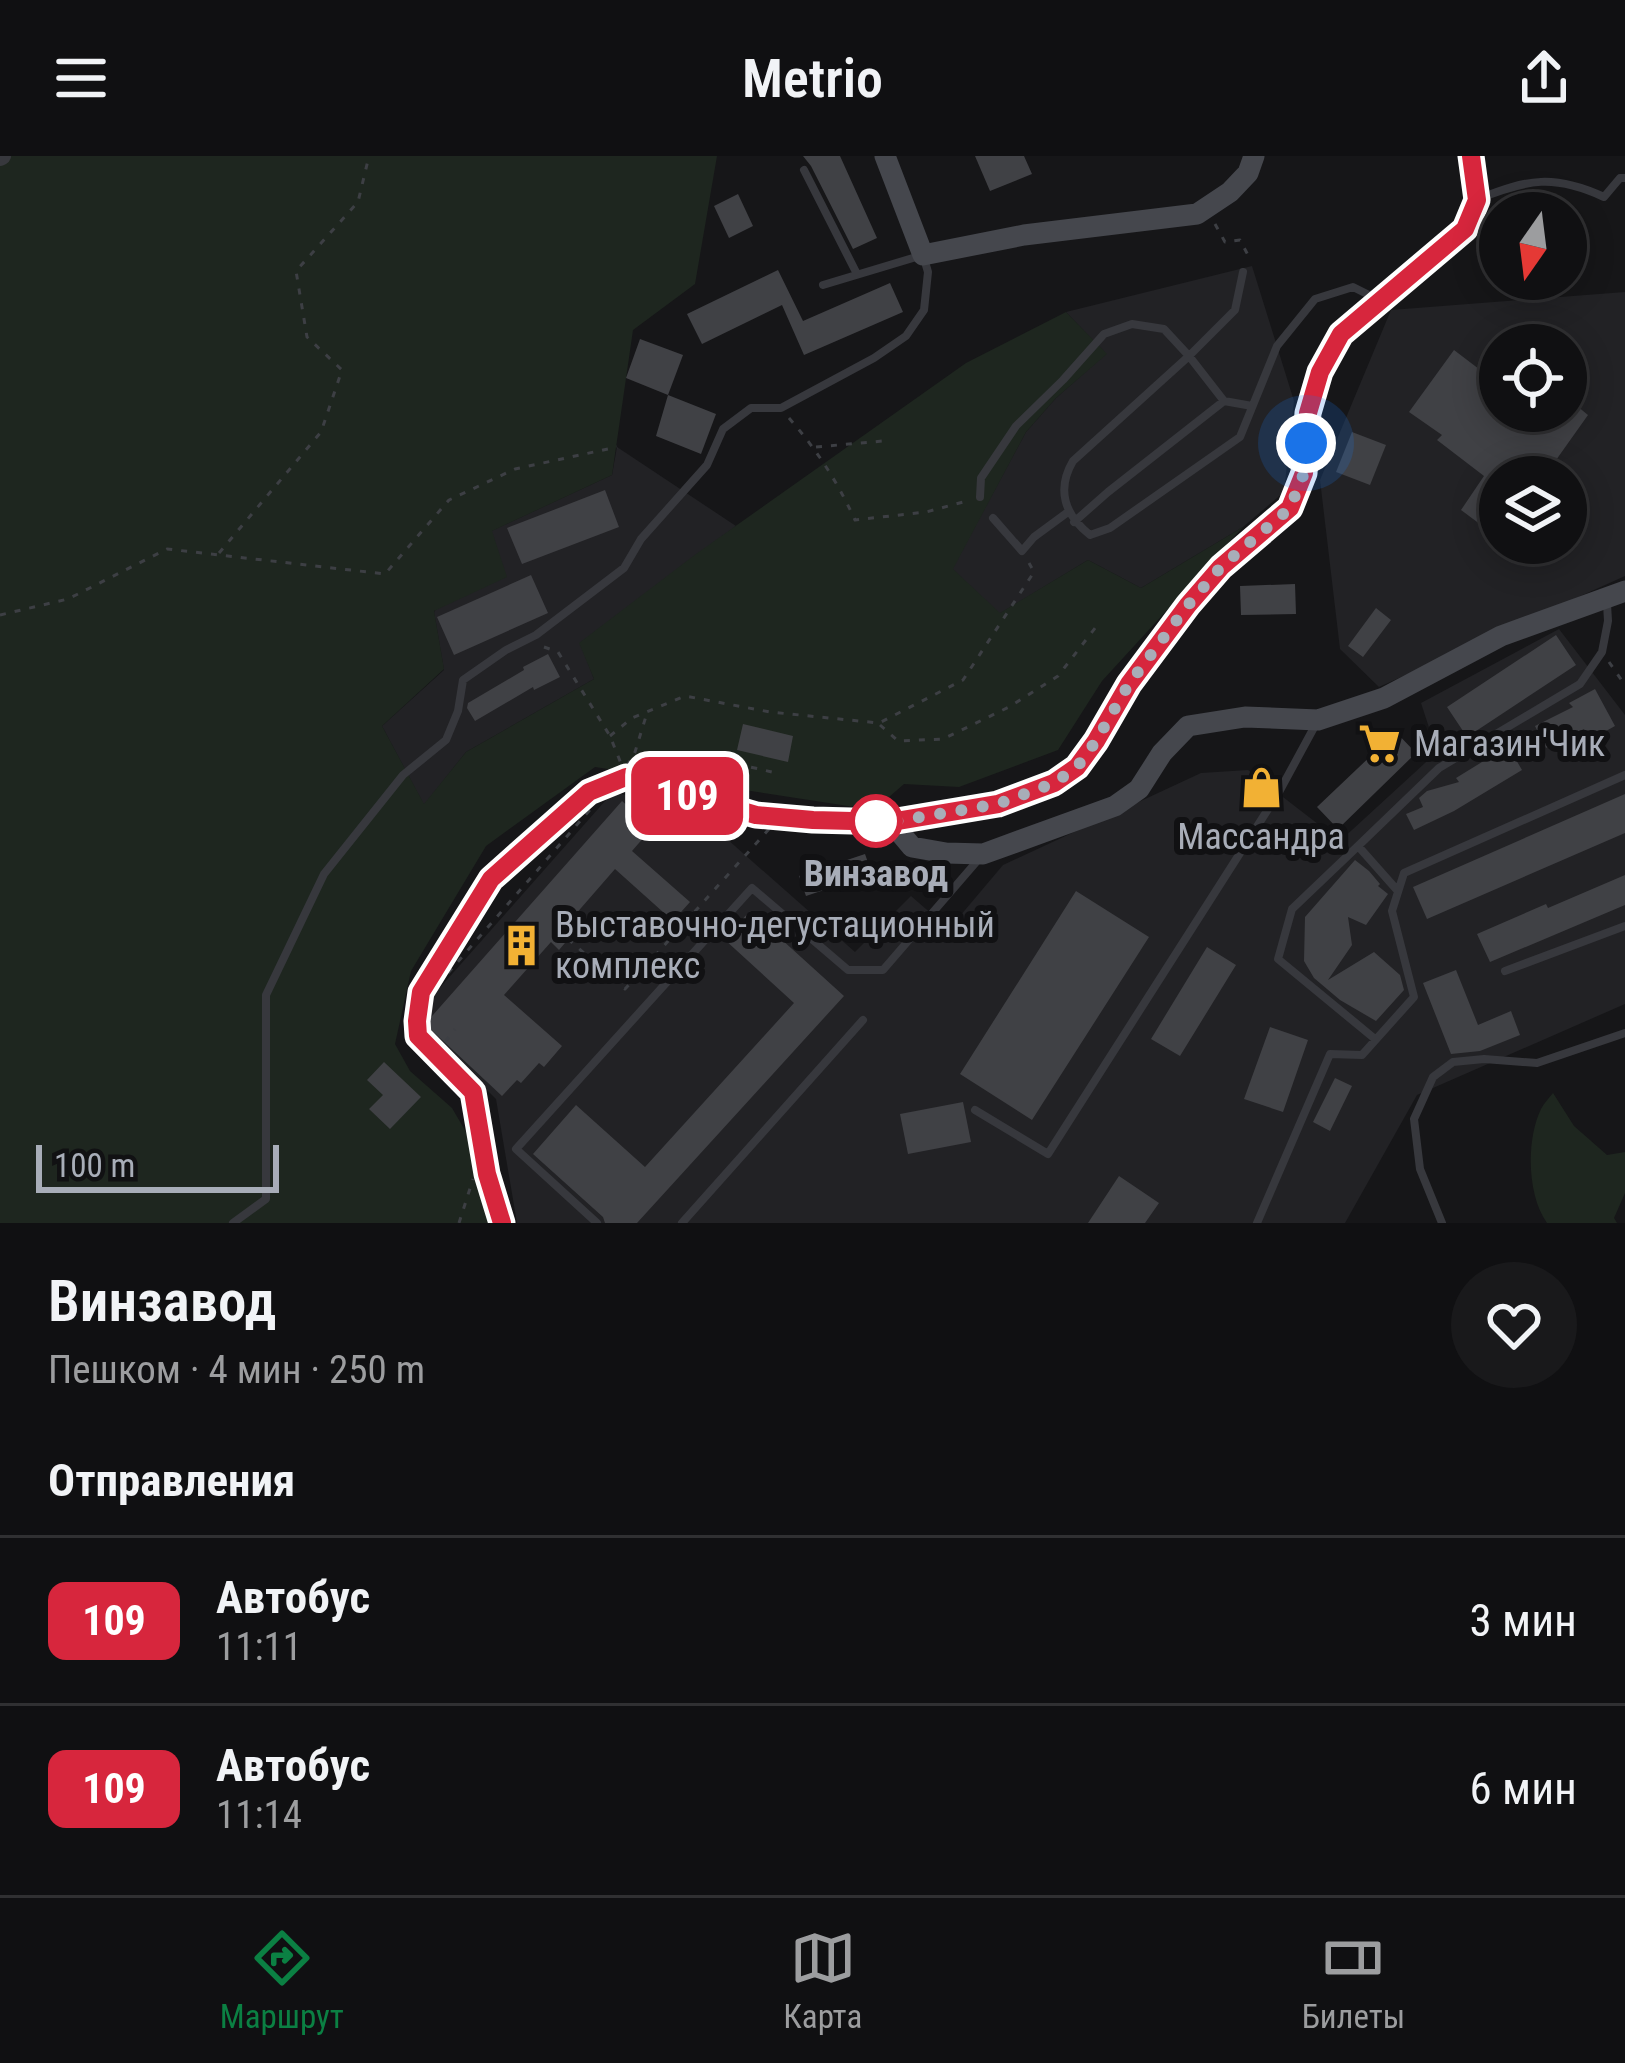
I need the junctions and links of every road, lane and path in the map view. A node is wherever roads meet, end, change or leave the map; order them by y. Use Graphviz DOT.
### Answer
graph roads {
  1 [pos="369,156"];
  2 [pos="885,156"];
  3 [pos="1254,156"];
  4 [pos="1472,156"];
  5 [pos="804,170"];
  6 [pos="1625,178"];
  7 [pos="1477,200"];
  8 [pos="1207,209"];
  9 [pos="923,255"];
  10 [pos="1243,272"];
  11 [pos="857,274"];
  12 [pos="823,285"];
  13 [pos="1379,300"];
  14 [pos="1190,356"];
  15 [pos="1224,401"];
  16 [pos="1252,406"];
  17 [pos="781,408"];
  18 [pos="883,441"];
  19 [pos="617,447"];
  20 [pos="814,447"];
  21 [pos="980,497"];
  22 [pos="1067,512"];
  23 [pos="993,518"];
  24 [pos="1074,522"];
  25 [pos="218,554"];
  26 [pos="1034,572"];
  27 [pos="1616,595"];
  28 [pos="0,615"];
  29 [pos="1099,623"];
  30 [pos="536,635"];
  31 [pos="1602,652"];
  32 [pos="1625,685"];
  33 [pos="648,711"];
  34 [pos="1318,720"];
  35 [pos="879,723"];
  36 [pos="610,736"];
  37 [pos="776,773"];
  38 [pos="1625,775"];
  39 [pos="638,781"];
  40 [pos="600,798"];
  41 [pos="779,817"];
  42 [pos="891,822"];
  43 [pos="1358,846"];
  44 [pos="983,854"];
  45 [pos="1398,891"];
  46 [pos="1625,926"];
  47 [pos="568,939"];
  48 [pos="1505,971"];
  49 [pos="447,975"];
  50 [pos="862,1021"];
  51 [pos="455,1030"];
  52 [pos="1625,1033"];
  53 [pos="1376,1040"];
  54 [pos="435,1052"];
  55 [pos="975,1110"];
  56 [pos="487,1169"];
  57 [pos="232,1223"];
  58 [pos="459,1223"];
  59 [pos="502,1223"];
  60 [pos="598,1223"];
  61 [pos="682,1223"];
  62 [pos="1257,1223"];
  63 [pos="1442,1223"];
  1 -- 25 [label="path"];
  2 -- 9 [label="main road"];
  3 -- 8 [label="main road"];
  4 -- 7 [label="main road"];
  5 -- 11 [label="lane"];
  6 -- 7 [label="lane"];
  7 -- 13 [label="main road"];
  8 -- 9 [label="main road"];
  8 -- 10 [label="path"];
  9 -- 11 [label="lane"];
  9 -- 17 [label="lane"];
  10 -- 14 [label="lane"];
  11 -- 12 [label="lane"];
  13 -- 16 [label="lane"];
  13 -- 42 [label="main road"];
  14 -- 15 [label="lane"];
  14 -- 21 [label="lane"];
  14 -- 22 [label="lane"];
  15 -- 16 [label="lane"];
  15 -- 24 [label="lane"];
  16 -- 24 [label="lane"];
  17 -- 20 [label="path"];
  17 -- 30 [label="lane"];
  18 -- 20 [label="path"];
  19 -- 25 [label="path"];
  20 -- 21 [label="path"];
  22 -- 23 [label="lane"];
  22 -- 24 [label="lane"];
  25 -- 28 [label="path"];
  26 -- 35 [label="path"];
  27 -- 31 [label="lane"];
  27 -- 34 [label="main road"];
  29 -- 35 [label="path"];
  30 -- 36 [label="path"];
  30 -- 57 [label="lane"];
  31 -- 32 [label="path"];
  31 -- 43 [label="lane"];
  33 -- 35 [label="path"];
  33 -- 36 [label="path"];
  33 -- 36 [label="path"];
  34 -- 44 [label="main road"];
  34 -- 55 [label="lane"];
  37 -- 39 [label="path"];
  38 -- 45 [label="lane"];
  39 -- 41 [label="lane"];
  39 -- 54 [label="lane"];
  40 -- 49 [label="path"];
  41 -- 42 [label="lane"];
  41 -- 47 [label="path"];
  42 -- 44 [label="main road"];
  43 -- 45 [label="lane"];
  43 -- 53 [label="lane"];
  44 -- 60 [label="lane"];
  45 -- 53 [label="lane"];
  46 -- 48 [label="lane"];
  50 -- 61 [label="lane"];
  51 -- 54 [label="path"];
  52 -- 63 [label="lane"];
  53 -- 62 [label="lane"];
  54 -- 56 [label="lane"];
  56 -- 58 [label="path"];
  56 -- 59 [label="lane"];
}
